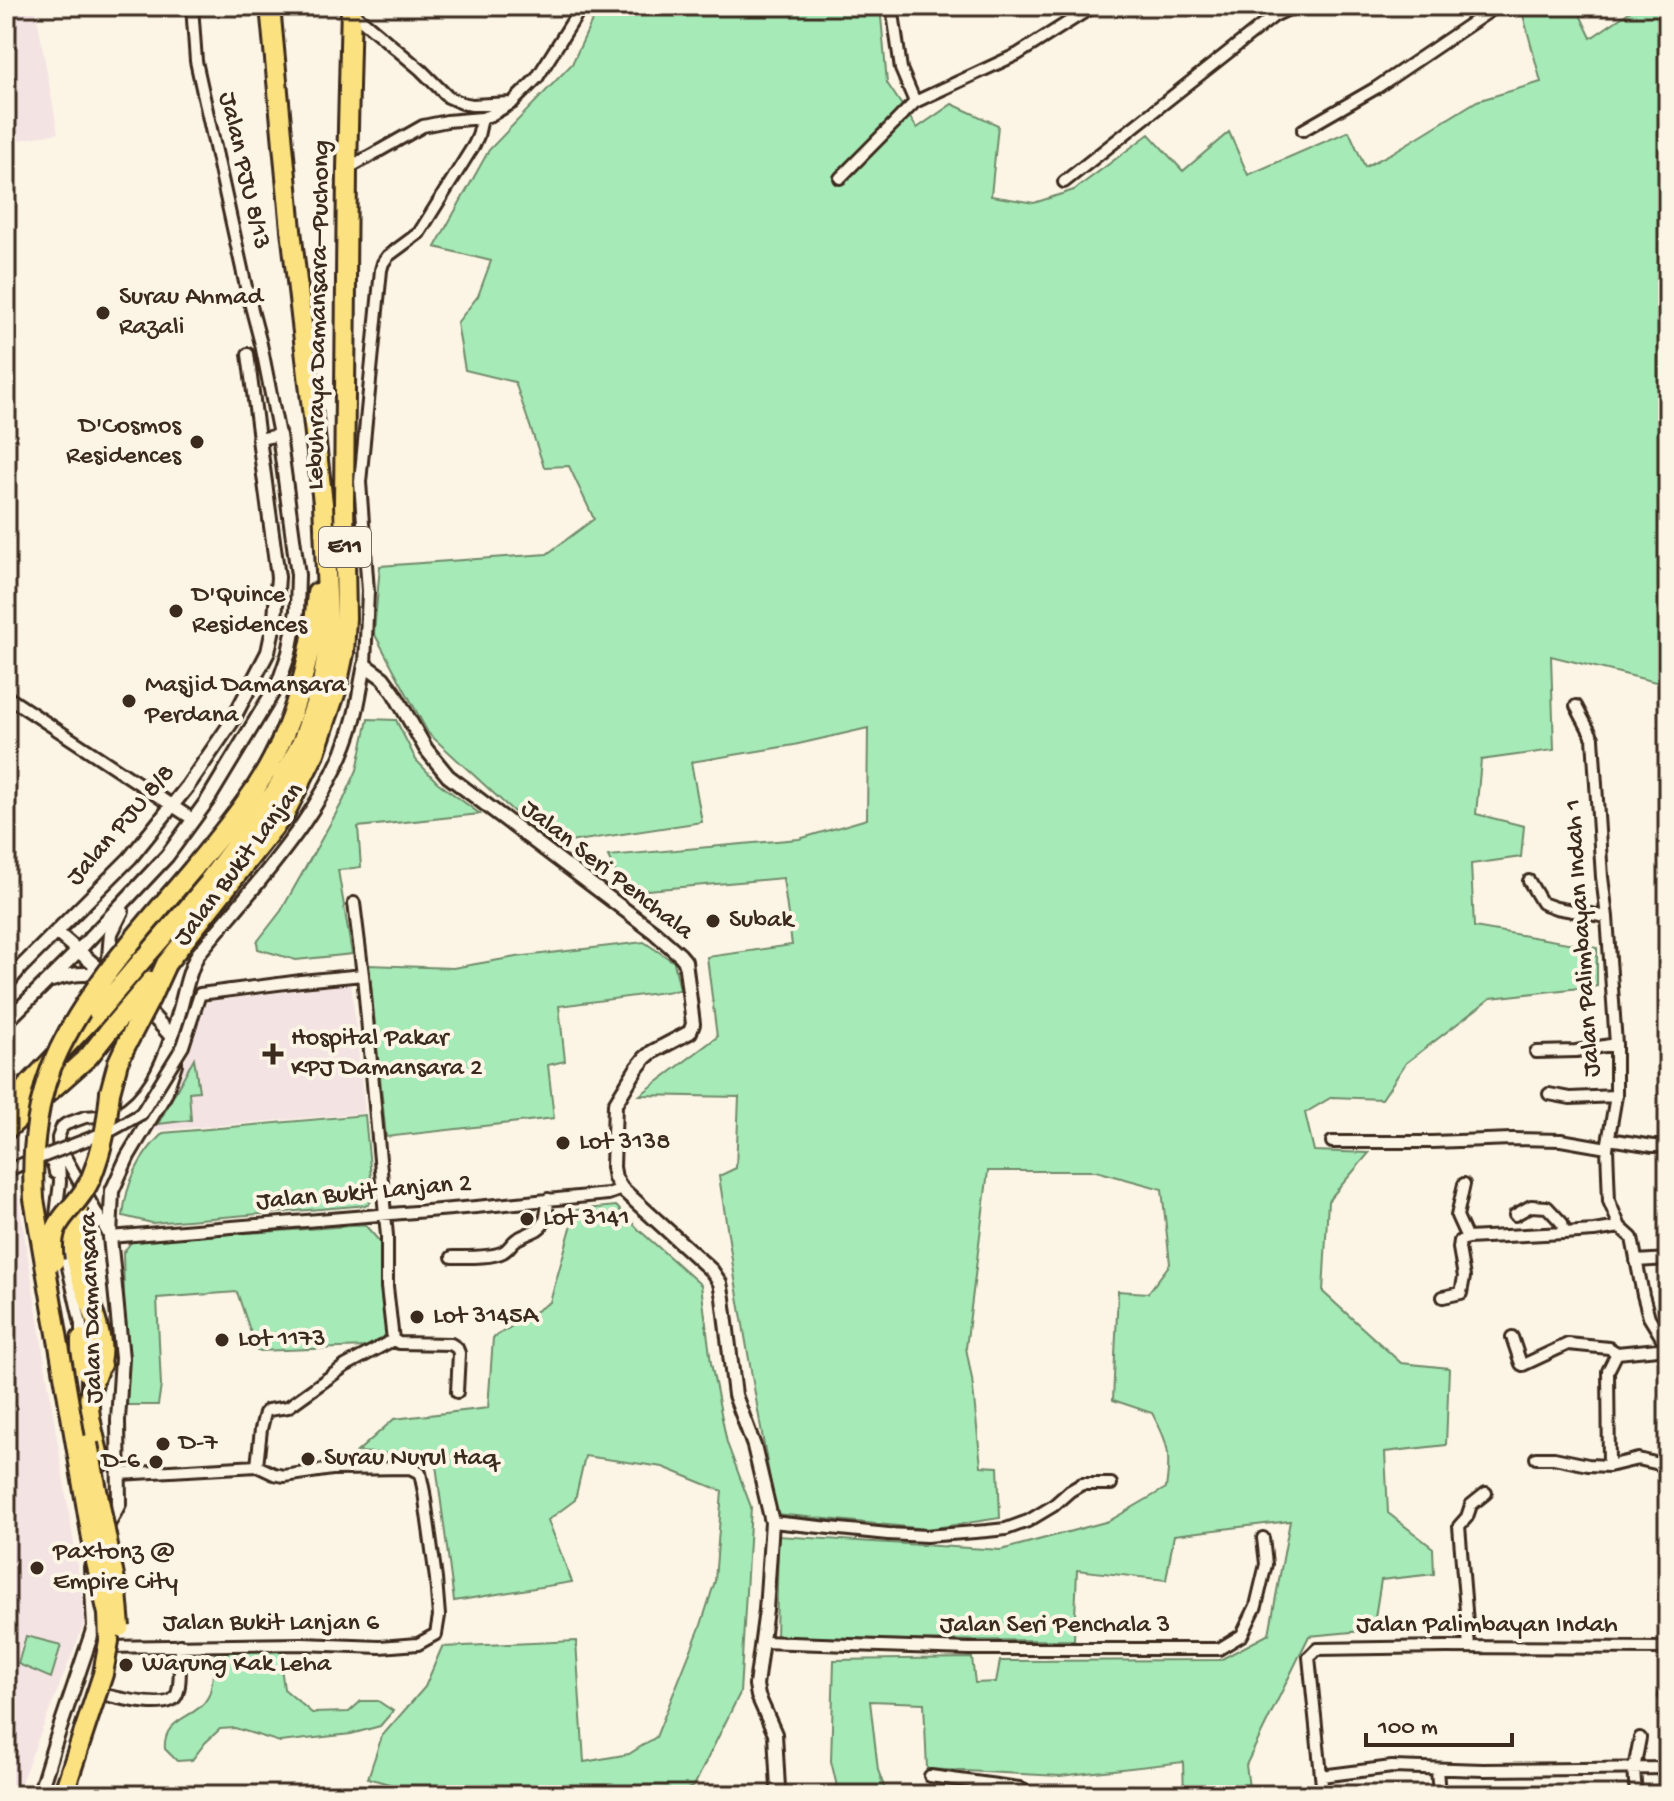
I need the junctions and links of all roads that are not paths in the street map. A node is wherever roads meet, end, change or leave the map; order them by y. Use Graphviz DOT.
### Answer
graph roads {
  1 [pos="192,6"];
  2 [pos="270,6"];
  3 [pos="582,6"];
  4 [pos="892,6"];
  5 [pos="1094,6"];
  6 [pos="1295,6"];
  7 [pos="1497,6"];
  8 [pos="351,8"];
  9 [pos="1273,11"];
  10 [pos="915,102"];
  11 [pos="512,103"];
  12 [pos="482,118"];
  13 [pos="1303,130"];
  14 [pos="347,169"];
  15 [pos="840,178"];
  16 [pos="1064,182"];
  17 [pos="261,344"];
  18 [pos="256,367"];
  19 [pos="252,389"];
  20 [pos="273,404"];
  21 [pos="279,435"];
  22 [pos="259,439"];
  23 [pos="323,503"];
  24 [pos="365,665"];
  25 [pos="6,696"];
  26 [pos="1576,706"];
  27 [pos="172,806"];
  28 [pos="194,820"];
  29 [pos="1529,881"];
  30 [pos="127,901"];
  31 [pos="354,903"];
  32 [pos="1607,917"];
  33 [pos="56,932"];
  34 [pos="78,951"];
  35 [pos="166,964"];
  36 [pos="363,975"];
  37 [pos="111,980"];
  38 [pos="49,981"];
  39 [pos="6,985"];
  40 [pos="150,1013"];
  41 [pos="6,1022"];
  42 [pos="171,1036"];
  43 [pos="1616,1044"];
  44 [pos="66,1045"];
  45 [pos="1536,1052"];
  46 [pos="6,1090"];
  47 [pos="143,1094"];
  48 [pos="1549,1094"];
  49 [pos="1616,1096"];
  50 [pos="6,1105"];
  51 [pos="118,1114"];
  52 [pos="147,1114"];
  53 [pos="99,1116"];
  54 [pos="6,1130"];
  55 [pos="33,1139"];
  56 [pos="58,1142"];
  57 [pos="1332,1142"];
  58 [pos="1608,1144"];
  59 [pos="1668,1146"];
  60 [pos="39,1158"];
  61 [pos="6,1171"];
  62 [pos="54,1180"];
  63 [pos="1464,1184"];
  64 [pos="622,1189"];
  65 [pos="112,1191"];
  66 [pos="548,1199"];
  67 [pos="84,1200"];
  68 [pos="384,1215"];
  69 [pos="1515,1215"];
  70 [pos="1620,1227"];
  71 [pos="1564,1233"];
  72 [pos="110,1237"];
  73 [pos="1467,1238"];
  74 [pos="452,1257"];
  75 [pos="1668,1259"];
  76 [pos="1636,1261"];
  77 [pos="1443,1297"];
  78 [pos="1512,1337"];
  79 [pos="81,1339"];
  80 [pos="393,1340"];
  81 [pos="1668,1348"];
  82 [pos="1617,1353"];
  83 [pos="101,1365"];
  84 [pos="457,1392"];
  85 [pos="1536,1458"];
  86 [pos="257,1466"];
  87 [pos="1609,1466"];
  88 [pos="1668,1466"];
  89 [pos="119,1474"];
  90 [pos="1111,1484"];
  91 [pos="1486,1493"];
  92 [pos="772,1522"];
  93 [pos="1263,1538"];
  94 [pos="100,1541"];
  95 [pos="91,1566"];
  96 [pos="762,1642"];
  97 [pos="180,1645"];
  98 [pos="104,1647"];
  99 [pos="1469,1647"];
  100 [pos="1668,1648"];
  101 [pos="83,1662"];
  102 [pos="98,1667"];
  103 [pos="90,1691"];
  104 [pos="1640,1738"];
  105 [pos="1668,1768"];
  106 [pos="1437,1769"];
  107 [pos="1634,1769"];
  108 [pos="930,1776"];
  109 [pos="1321,1776"];
  110 [pos="39,1795"];
  111 [pos="61,1795"];
  112 [pos="74,1795"];
  113 [pos="780,1795"];
  114 [pos="1031,1795"];
  115 [pos="1323,1795"];
  116 [pos="1439,1795"];
  117 [pos="1636,1795"];
  1 -- 17 [label="street, Jalan PJU 8/13"];
  2 -- 23 [label="highway, Lebuhraya Damansara–Puchong / E11"];
  3 -- 11 [label="street"];
  4 -- 10 [label="street"];
  5 -- 10 [label="street"];
  6 -- 9 [label="street"];
  7 -- 13 [label="street"];
  8 -- 11 [label="street"];
  8 -- 14 [label="highway, Lebuhraya Damansara–Puchong / E11"];
  9 -- 16 [label="street"];
  10 -- 15 [label="street"];
  11 -- 12 [label="street"];
  12 -- 14 [label="street"];
  12 -- 24 [label="street, Jalan Bukit Lanjan"];
  14 -- 35 [label="highway, Lebuhraya Damansara–Puchong / E11"];
  17 -- 18 [label="street"];
  17 -- 20 [label="street, Jalan PJU 8/13"];
  18 -- 19 [label="street"];
  18 -- 19 [label="street, Jalan PJU 8/8"];
  18 -- 20 [label="street"];
  19 -- 22 [label="street, Jalan PJU 8/8"];
  20 -- 21 [label="street, Jalan PJU 8/8"];
  21 -- 22 [label="street"];
  21 -- 28 [label="street, Jalan PJU 8/8"];
  22 -- 27 [label="street, Jalan PJU 8/8"];
  23 -- 44 [label="highway, Lebuhraya Damansara–Puchong / E11, bridge"];
  23 -- 111 [label="highway, bridge"];
  24 -- 42 [label="street, Jalan Bukit Lanjan"];
  24 -- 64 [label="street, Jalan Seri Penchala"];
  25 -- 27 [label="street"];
  26 -- 32 [label="street, Jalan Palimbayan Indah 1"];
  27 -- 28 [label="street"];
  27 -- 33 [label="street, Jalan PJU 8/8"];
  28 -- 30 [label="street, Jalan PJU 8/8"];
  29 -- 32 [label="street"];
  30 -- 34 [label="street, Jalan PJU 8/8"];
  30 -- 37 [label="street"];
  31 -- 36 [label="street"];
  32 -- 43 [label="street, Jalan Palimbayan Indah 1"];
  33 -- 34 [label="street"];
  33 -- 39 [label="street, Jalan PJU 8/8"];
  34 -- 37 [label="street"];
  34 -- 38 [label="street, Jalan PJU 8/8"];
  35 -- 54 [label="highway, Lebuhraya Damansara–Puchong / E11, bridge"];
  35 -- 67 [label="highway, bridge"];
  36 -- 52 [label="street, bridge"];
  36 -- 68 [label="street"];
  37 -- 38 [label="street"];
  38 -- 41 [label="street, Jalan PJU 8/8"];
  40 -- 42 [label="street"];
  42 -- 47 [label="street"];
  42 -- 52 [label="street, Jalan Bukit Lanjan"];
  43 -- 45 [label="street"];
  43 -- 49 [label="street, Jalan Palimbayan Indah 1"];
  44 -- 46 [label="highway"];
  44 -- 50 [label="highway, Lebuhraya Damansara–Puchong / E11"];
  47 -- 51 [label="street"];
  47 -- 52 [label="street"];
  48 -- 49 [label="street"];
  49 -- 58 [label="street, Jalan Palimbayan Indah 1"];
  52 -- 60 [label="street, bridge"];
  52 -- 65 [label="street, Jalan Bukit Lanjan"];
  53 -- 56 [label="street"];
  55 -- 56 [label="street"];
  56 -- 67 [label="street"];
  56 -- 79 [label="street"];
  57 -- 58 [label="street"];
  58 -- 59 [label="street"];
  58 -- 70 [label="street, Jalan Palimbayan Indah 1"];
  60 -- 61 [label="street"];
  60 -- 62 [label="street"];
  63 -- 73 [label="street"];
  64 -- 66 [label="street, Jalan Bukit Lanjan 2"];
  64 -- 92 [label="street"];
  65 -- 67 [label="street"];
  65 -- 72 [label="street, Jalan Damansara"];
  66 -- 68 [label="street, Jalan Bukit Lanjan 2"];
  66 -- 74 [label="street"];
  67 -- 72 [label="street"];
  67 -- 83 [label="highway"];
  67 -- 112 [label="highway, bridge"];
  68 -- 72 [label="street, Jalan Bukit Lanjan 2"];
  68 -- 80 [label="street"];
  69 -- 71 [label="street"];
  70 -- 71 [label="street"];
  70 -- 76 [label="street, Jalan Palimbayan Indah 1"];
  71 -- 73 [label="street"];
  72 -- 89 [label="street, Jalan Damansara"];
  73 -- 77 [label="street"];
  75 -- 76 [label="street"];
  76 -- 81 [label="street, Jalan Palimbayan Indah 1"];
  78 -- 82 [label="street"];
  79 -- 83 [label="highway"];
  79 -- 95 [label="street"];
  80 -- 84 [label="street"];
  80 -- 86 [label="street"];
  81 -- 82 [label="street"];
  82 -- 87 [label="street"];
  83 -- 94 [label="highway"];
  85 -- 87 [label="street"];
  86 -- 89 [label="street"];
  86 -- 97 [label="street, Jalan Bukit Lanjan 6"];
  87 -- 88 [label="street"];
  89 -- 94 [label="street, Jalan Damansara"];
  90 -- 92 [label="street"];
  91 -- 99 [label="street"];
  92 -- 96 [label="street"];
  93 -- 96 [label="street, Jalan Seri Penchala 3"];
  94 -- 98 [label="street"];
  95 -- 101 [label="street"];
  96 -- 113 [label="street"];
  97 -- 98 [label="street, Jalan Bukit Lanjan 6"];
  97 -- 103 [label="street"];
  98 -- 102 [label="street"];
  99 -- 100 [label="street, Jalan Palimbayan Indah"];
  99 -- 109 [label="street, Jalan Palimbayan Indah"];
  101 -- 102 [label="street"];
  101 -- 110 [label="street"];
  102 -- 103 [label="street"];
  103 -- 111 [label="street"];
  104 -- 107 [label="street"];
  105 -- 107 [label="street"];
  106 -- 107 [label="street"];
  106 -- 109 [label="street"];
  106 -- 116 [label="street"];
  107 -- 117 [label="street"];
  108 -- 114 [label="street"];
  109 -- 115 [label="street"];
}
